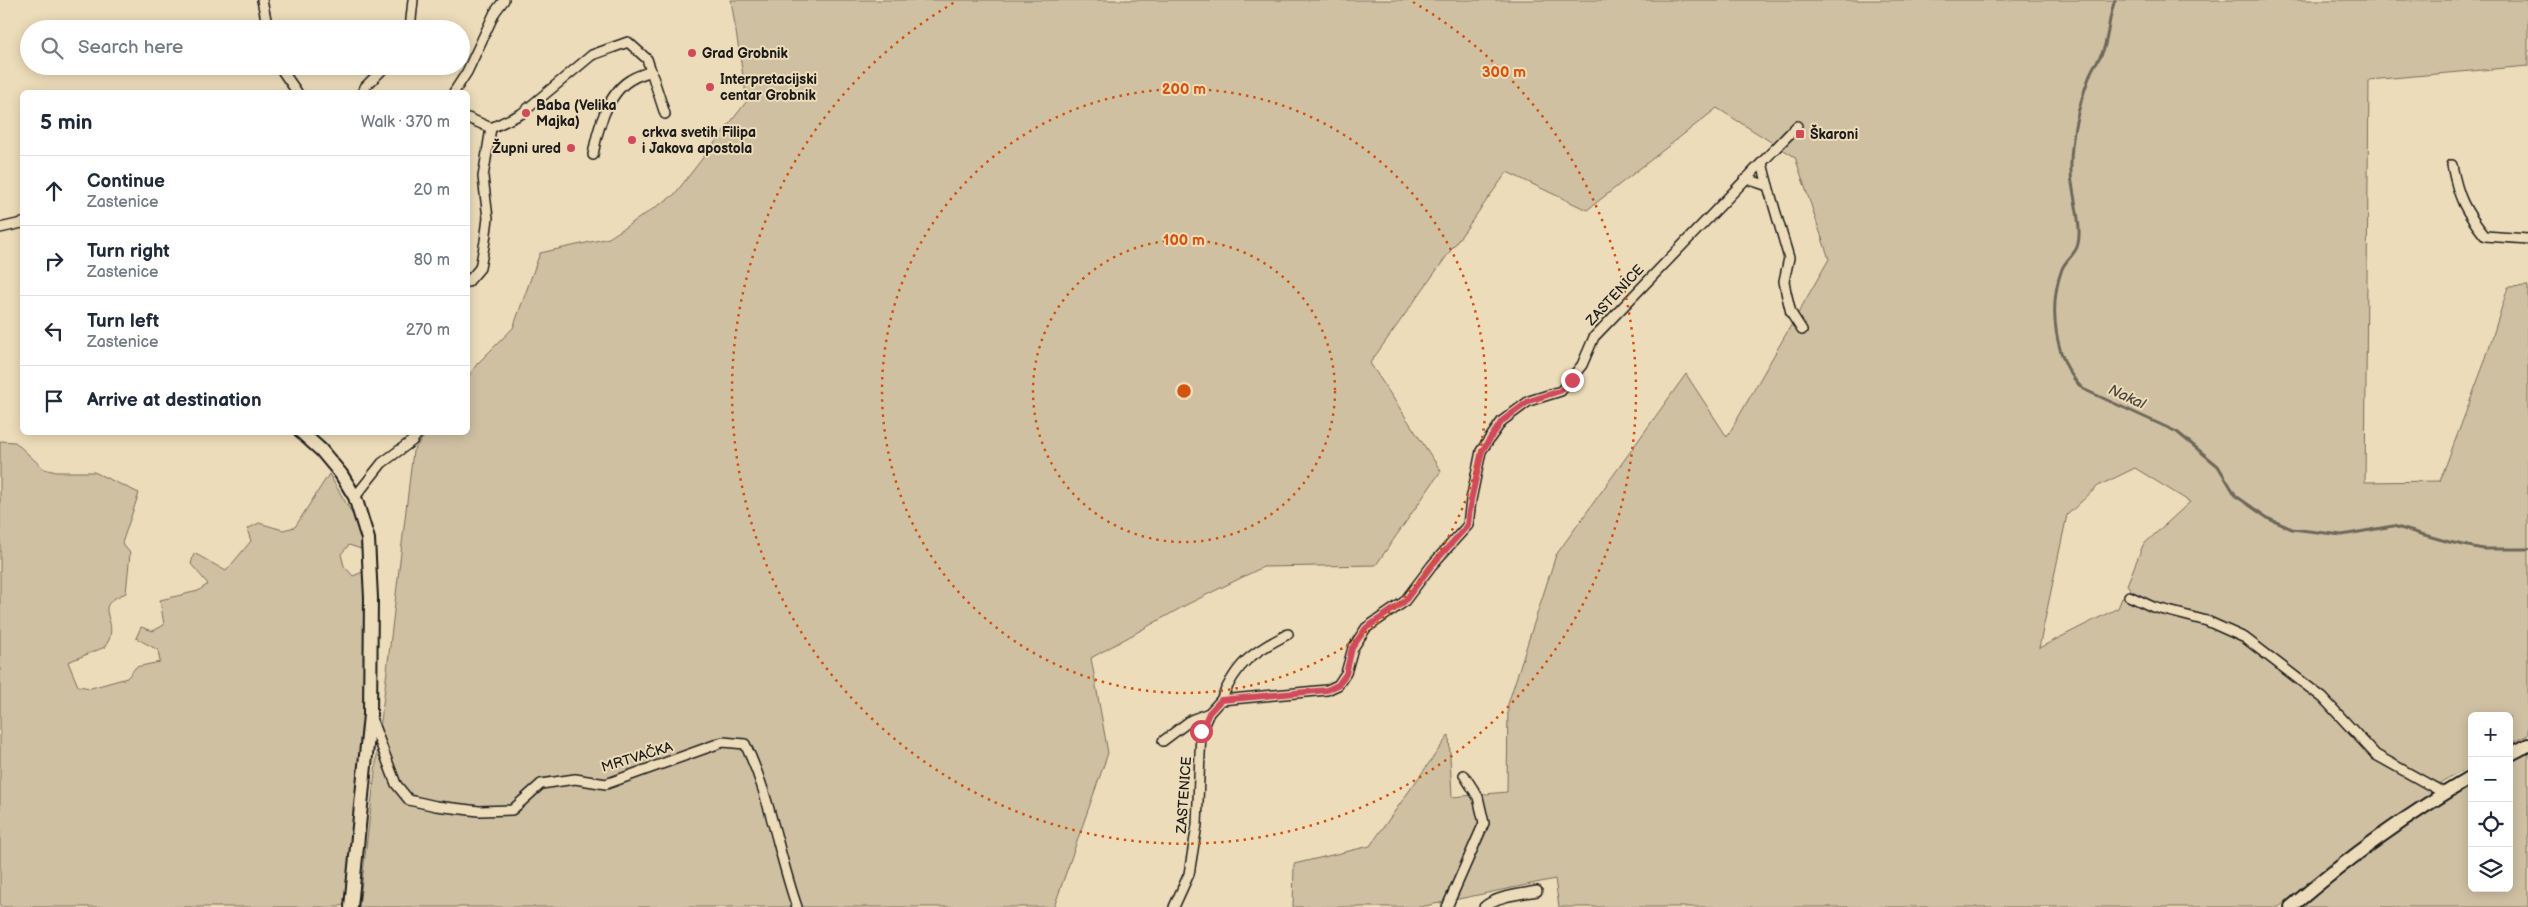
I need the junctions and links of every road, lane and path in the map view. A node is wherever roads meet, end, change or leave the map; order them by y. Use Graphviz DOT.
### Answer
graph roads {
  1 [pos="262,0"];
  2 [pos="413,0"];
  3 [pos="504,0"];
  4 [pos="266,20"];
  5 [pos="411,20"];
  6 [pos="470,66"];
  7 [pos="651,71"];
  8 [pos="285,75"];
  9 [pos="377,75"];
  10 [pos="465,75"];
  11 [pos="296,90"];
  12 [pos="364,90"];
  13 [pos="455,90"];
  14 [pos="665,114"];
  15 [pos="470,119"];
  16 [pos="1797,126"];
  17 [pos="492,128"];
  18 [pos="593,155"];
  19 [pos="1762,163"];
  20 [pos="2452,165"];
  21 [pos="1747,179"];
  22 [pos="1768,186"];
  23 [pos="20,223"];
  24 [pos="0,228"];
  25 [pos="2528,240"];
  26 [pos="470,280"];
  27 [pos="1802,330"];
  28 [pos="304,435"];
  29 [pos="417,435"];
  30 [pos="355,497"];
  31 [pos="2129,596"];
  32 [pos="1288,634"];
  33 [pos="1221,700"];
  34 [pos="1209,713"];
  35 [pos="370,716"];
  36 [pos="1163,741"];
  37 [pos="2528,746"];
  38 [pos="2513,753"];
  39 [pos="1464,775"];
  40 [pos="2468,779"];
  41 [pos="2444,793"];
  42 [pos="1537,891"];
  43 [pos="351,907"];
  44 [pos="797,907"];
  45 [pos="1174,907"];
  46 [pos="1447,907"];
  47 [pos="1484,907"];
  48 [pos="2291,907"];
  1 -- 4 [label="street"];
  2 -- 5 [label="street"];
  3 -- 6 [label="street"];
  7 -- 14 [label="street"];
  7 -- 17 [label="street"];
  7 -- 18 [label="street"];
  8 -- 11 [label="street"];
  9 -- 12 [label="street"];
  10 -- 13 [label="street"];
  15 -- 17 [label="street"];
  16 -- 19 [label="street, ZASTENICE"];
  17 -- 26 [label="street"];
  19 -- 21 [label="street, ZASTENICE"];
  19 -- 22 [label="street"];
  20 -- 25 [label="street"];
  21 -- 22 [label="street"];
  21 -- 33 [label="street, ZASTENICE"];
  22 -- 27 [label="street"];
  23 -- 24 [label="street"];
  28 -- 30 [label="main road"];
  29 -- 30 [label="street"];
  30 -- 35 [label="main road"];
  31 -- 41 [label="street"];
  32 -- 33 [label="street"];
  33 -- 34 [label="street, ZASTENICE"];
  34 -- 36 [label="street"];
  34 -- 45 [label="street, ZASTENICE"];
  35 -- 43 [label="main road"];
  35 -- 44 [label="street, MRTVAČKA"];
  37 -- 38 [label="main road"];
  39 -- 46 [label="street"];
  40 -- 41 [label="main road"];
  41 -- 48 [label="main road"];
  42 -- 47 [label="street"];
}
